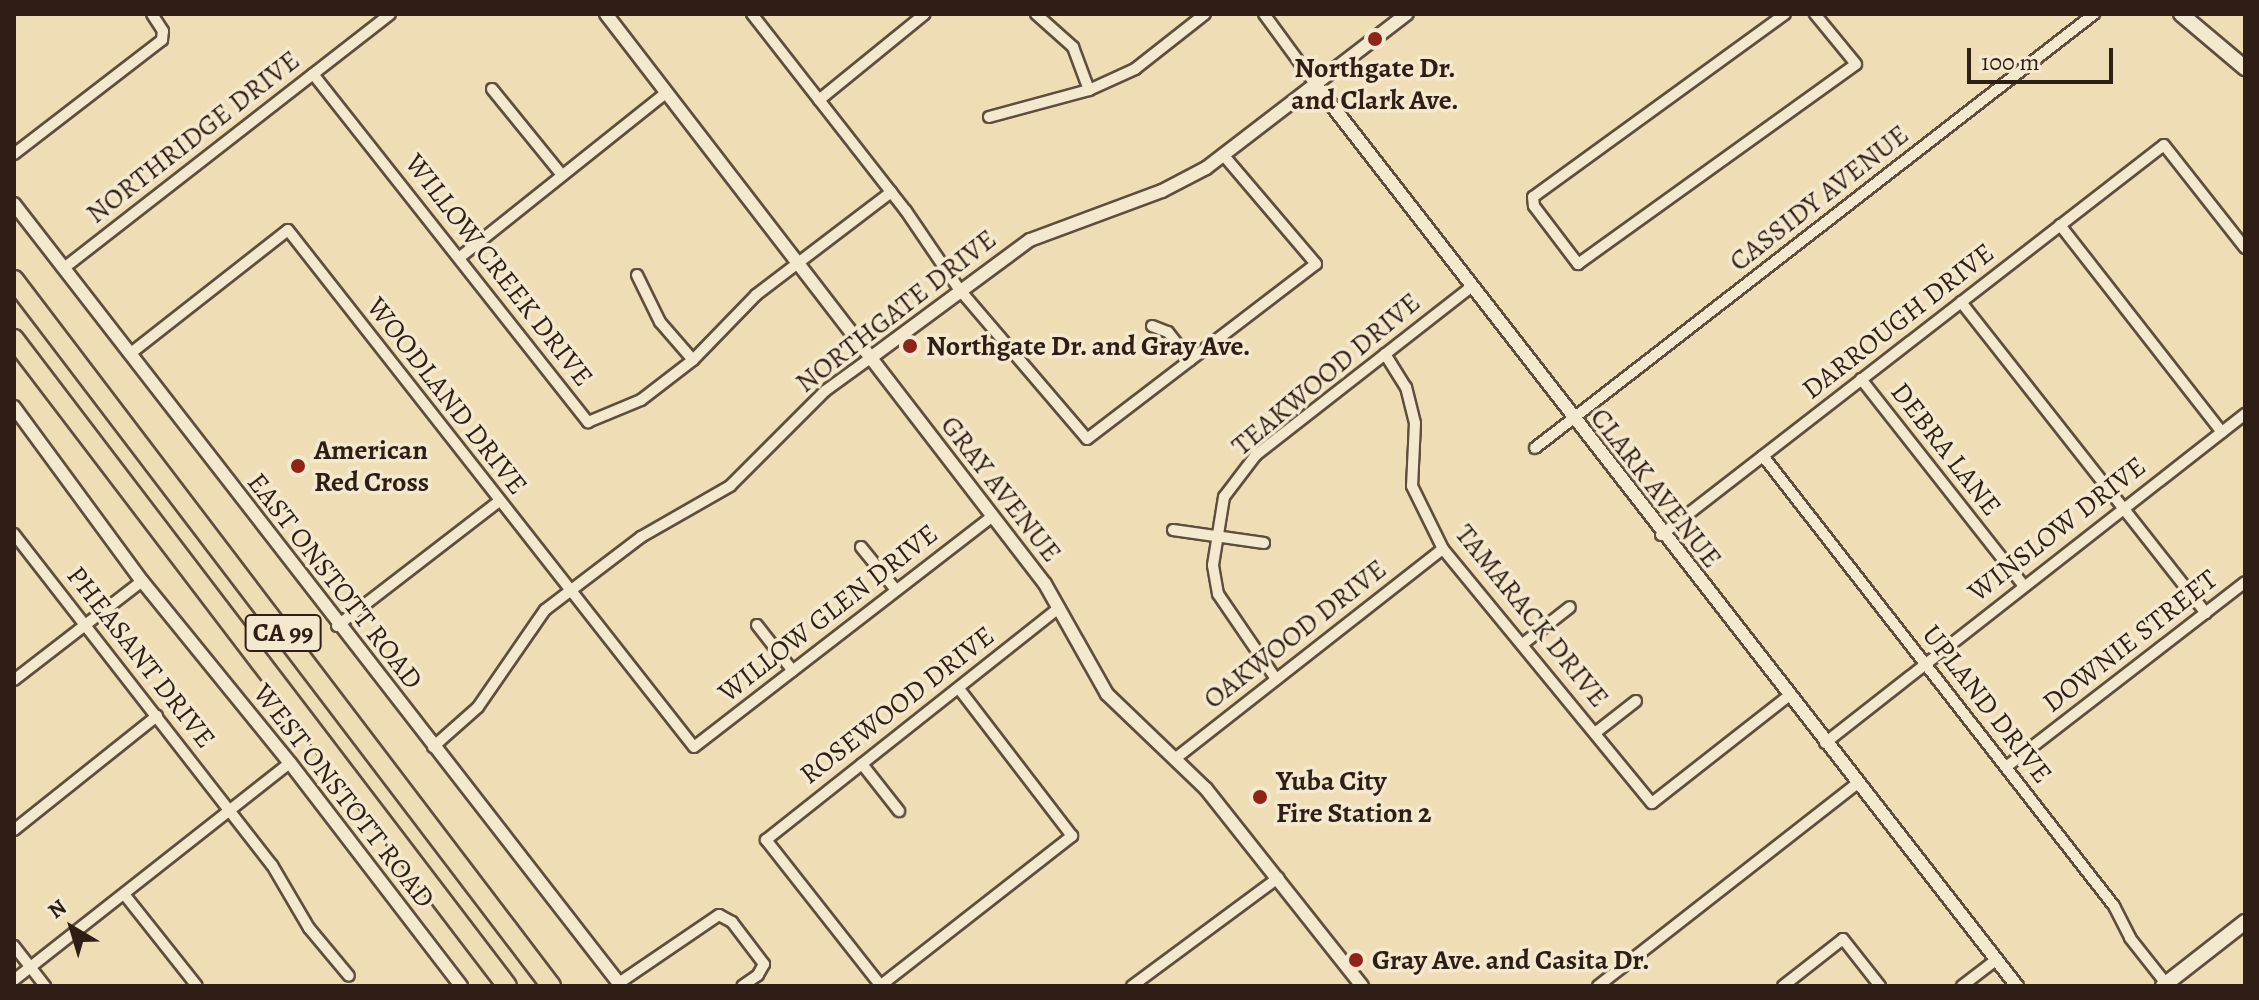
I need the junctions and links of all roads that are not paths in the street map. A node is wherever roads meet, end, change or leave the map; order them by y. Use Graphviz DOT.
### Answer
graph roads {
  1 [pos="152,14"];
  2 [pos="390,14"];
  3 [pos="606,14"];
  4 [pos="752,14"];
  5 [pos="925,14"];
  6 [pos="1036,14"];
  7 [pos="1205,14"];
  8 [pos="1264,14"];
  9 [pos="1407,14"];
  10 [pos="1785,14"];
  11 [pos="1815,14"];
  12 [pos="2094,14"];
  13 [pos="2181,14"];
  14 [pos="2245,68"];
  15 [pos="313,74"];
  16 [pos="1316,85"];
  17 [pos="492,89"];
  18 [pos="1089,90"];
  19 [pos="667,92"];
  20 [pos="819,100"];
  21 [pos="989,117"];
  22 [pos="14,154"];
  23 [pos="1224,156"];
  24 [pos="562,175"];
  25 [pos="891,192"];
  26 [pos="14,204"];
  27 [pos="2060,225"];
  28 [pos="2244,243"];
  29 [pos="459,258"];
  30 [pos="795,266"];
  31 [pos="64,268"];
  32 [pos="637,275"];
  33 [pos="14,280"];
  34 [pos="1471,287"];
  35 [pos="959,289"];
  36 [pos="1961,302"];
  37 [pos="1152,326"];
  38 [pos="14,339"];
  39 [pos="131,353"];
  40 [pos="1385,354"];
  41 [pos="869,359"];
  42 [pos="693,360"];
  43 [pos="1190,360"];
  44 [pos="1861,379"];
  45 [pos="14,407"];
  46 [pos="2245,414"];
  47 [pos="1573,420"];
  48 [pos="2222,432"];
  49 [pos="1535,448"];
  50 [pos="1763,456"];
  51 [pos="498,502"];
  52 [pos="2123,508"];
  53 [pos="992,517"];
  54 [pos="1173,530"];
  55 [pos="14,534"];
  56 [pos="1215,535"];
  57 [pos="1661,535"];
  58 [pos="1264,543"];
  59 [pos="861,547"];
  60 [pos="1443,549"];
  61 [pos="142,581"];
  62 [pos="2245,582"];
  63 [pos="2024,586"];
  64 [pos="896,590"];
  65 [pos="568,591"];
  66 [pos="1570,607"];
  67 [pos="1059,608"];
  68 [pos="2206,613"];
  69 [pos="86,623"];
  70 [pos="757,625"];
  71 [pos="337,626"];
  72 [pos="1524,643"];
  73 [pos="1924,663"];
  74 [pos="793,671"];
  75 [pos="1276,679"];
  76 [pos="14,680"];
  77 [pos="960,690"];
  78 [pos="1787,697"];
  79 [pos="1636,701"];
  80 [pos="157,716"];
  81 [pos="1595,733"];
  82 [pos="1825,743"];
  83 [pos="433,747"];
  84 [pos="694,747"];
  85 [pos="1176,758"];
  86 [pos="290,763"];
  87 [pos="862,764"];
  88 [pos="2006,767"];
  89 [pos="1857,784"];
  90 [pos="229,810"];
  91 [pos="899,811"];
  92 [pos="14,830"];
  93 [pos="1278,878"];
  94 [pos="124,894"];
  95 [pos="2245,922"];
  96 [pos="14,946"];
  97 [pos="1996,960"];
  98 [pos="31,967"];
  99 [pos="349,976"];
  100 [pos="14,980"];
  101 [pos="1356,984"];
  102 [pos="620,985"];
  103 [pos="2166,985"];
  104 [pos="45,986"];
  105 [pos="197,986"];
  106 [pos="461,986"];
  107 [pos="507,986"];
  108 [pos="551,986"];
  109 [pos="742,986"];
  110 [pos="880,986"];
  111 [pos="1132,986"];
  112 [pos="1598,986"];
  113 [pos="1783,986"];
  114 [pos="1880,986"];
  115 [pos="1962,986"];
  116 [pos="2017,986"];
  1 -- 22 [label="street"];
  2 -- 15 [label="street, NORTHRIDGE DRIVE"];
  3 -- 19 [label="street, GRAY AVENUE"];
  4 -- 20 [label="street"];
  5 -- 20 [label="street"];
  6 -- 18 [label="street"];
  7 -- 18 [label="street"];
  8 -- 16 [label="street, CLARK AVENUE"];
  9 -- 16 [label="street, NORTHGATE DRIVE"];
  10 -- 11 [label="street"];
  12 -- 47 [label="street, CASSIDY AVENUE"];
  13 -- 14 [label="main road"];
  15 -- 29 [label="street, WILLOW CREEK DRIVE"];
  15 -- 31 [label="street, NORTHRIDGE DRIVE"];
  16 -- 23 [label="street, NORTHGATE DRIVE"];
  16 -- 34 [label="street, CLARK AVENUE"];
  17 -- 24 [label="street"];
  18 -- 21 [label="street"];
  19 -- 24 [label="street"];
  19 -- 30 [label="street, GRAY AVENUE"];
  20 -- 25 [label="street"];
  23 -- 35 [label="street, NORTHGATE DRIVE"];
  23 -- 43 [label="street"];
  24 -- 29 [label="street"];
  25 -- 30 [label="street, WILLOW CREEK DRIVE"];
  25 -- 35 [label="street"];
  26 -- 31 [label="street, EAST ONSTOTT ROAD"];
  27 -- 28 [label="street, DARROUGH DRIVE"];
  27 -- 36 [label="street, DARROUGH DRIVE"];
  27 -- 48 [label="street"];
  29 -- 42 [label="street, WILLOW CREEK DRIVE"];
  30 -- 41 [label="street, GRAY AVENUE"];
  30 -- 42 [label="street, WILLOW CREEK DRIVE"];
  31 -- 39 [label="street, EAST ONSTOTT ROAD"];
  32 -- 42 [label="street"];
  33 -- 108 [label="highway, CA 99"];
  34 -- 40 [label="street, TEAKWOOD DRIVE"];
  34 -- 47 [label="street, CLARK AVENUE"];
  35 -- 41 [label="street, NORTHGATE DRIVE"];
  35 -- 43 [label="street"];
  36 -- 44 [label="street, DARROUGH DRIVE"];
  36 -- 52 [label="street"];
  37 -- 43 [label="street"];
  38 -- 107 [label="highway, CA 99"];
  39 -- 51 [label="street, WOODLAND DRIVE"];
  39 -- 71 [label="street, EAST ONSTOTT ROAD"];
  40 -- 56 [label="street, TEAKWOOD DRIVE"];
  40 -- 60 [label="street, TAMARACK DRIVE"];
  41 -- 53 [label="street, GRAY AVENUE"];
  41 -- 65 [label="street, NORTHGATE DRIVE"];
  44 -- 50 [label="street, DARROUGH DRIVE"];
  44 -- 63 [label="street, DEBRA LANE"];
  45 -- 61 [label="street, WEST ONSTOTT ROAD"];
  46 -- 48 [label="street, WINSLOW DRIVE"];
  47 -- 49 [label="street, CASSIDY AVENUE"];
  47 -- 57 [label="street, CLARK AVENUE"];
  48 -- 52 [label="street, WINSLOW DRIVE"];
  50 -- 57 [label="street, DARROUGH DRIVE"];
  50 -- 73 [label="street, UPLAND DRIVE"];
  51 -- 65 [label="street, WOODLAND DRIVE"];
  51 -- 71 [label="street"];
  52 -- 63 [label="street, WINSLOW DRIVE"];
  52 -- 68 [label="street"];
  53 -- 64 [label="street, WILLOW GLEN DRIVE"];
  53 -- 67 [label="street, GRAY AVENUE"];
  54 -- 56 [label="street"];
  55 -- 69 [label="street, PHEASANT DRIVE"];
  56 -- 58 [label="street"];
  56 -- 75 [label="street, TEAKWOOD DRIVE"];
  57 -- 78 [label="street, CLARK AVENUE"];
  59 -- 64 [label="street"];
  60 -- 72 [label="street, TAMARACK DRIVE"];
  60 -- 75 [label="street, OAKWOOD DRIVE"];
  61 -- 69 [label="street"];
  61 -- 86 [label="street, WEST ONSTOTT ROAD"];
  62 -- 68 [label="street, DOWNIE STREET"];
  63 -- 73 [label="street, WINSLOW DRIVE"];
  64 -- 74 [label="street, WILLOW GLEN DRIVE"];
  65 -- 83 [label="street, NORTHGATE DRIVE"];
  65 -- 84 [label="street, WOODLAND DRIVE"];
  66 -- 72 [label="street"];
  67 -- 77 [label="street, ROSEWOOD DRIVE"];
  67 -- 85 [label="street, GRAY AVENUE"];
  68 -- 88 [label="street, DOWNIE STREET"];
  69 -- 76 [label="street"];
  69 -- 80 [label="street, PHEASANT DRIVE"];
  70 -- 74 [label="street"];
  71 -- 83 [label="street, EAST ONSTOTT ROAD"];
  72 -- 81 [label="street, TAMARACK DRIVE"];
  73 -- 82 [label="street, WINSLOW DRIVE"];
  73 -- 88 [label="street, UPLAND DRIVE"];
  74 -- 84 [label="street, WILLOW GLEN DRIVE"];
  75 -- 85 [label="street, OAKWOOD DRIVE"];
  77 -- 87 [label="street, ROSEWOOD DRIVE"];
  77 -- 110 [label="street"];
  78 -- 81 [label="street, TAMARACK DRIVE"];
  78 -- 82 [label="street, CLARK AVENUE"];
  79 -- 81 [label="street"];
  80 -- 90 [label="street, PHEASANT DRIVE"];
  80 -- 92 [label="street"];
  82 -- 89 [label="street, CLARK AVENUE"];
  83 -- 102 [label="street, EAST ONSTOTT ROAD"];
  85 -- 93 [label="street, GRAY AVENUE"];
  86 -- 90 [label="street"];
  86 -- 106 [label="street, WEST ONSTOTT ROAD"];
  87 -- 91 [label="street"];
  87 -- 110 [label="street, ROSEWOOD DRIVE"];
  88 -- 103 [label="street, UPLAND DRIVE"];
  89 -- 97 [label="street, CLARK AVENUE"];
  89 -- 112 [label="street"];
  90 -- 94 [label="street"];
  90 -- 99 [label="street, PHEASANT DRIVE"];
  93 -- 101 [label="street, GRAY AVENUE"];
  93 -- 111 [label="street"];
  94 -- 98 [label="street"];
  94 -- 105 [label="street"];
  95 -- 103 [label="main road"];
  96 -- 98 [label="street"];
  97 -- 115 [label="street"];
  97 -- 116 [label="street, CLARK AVENUE"];
  98 -- 100 [label="street"];
  98 -- 104 [label="street"];
  102 -- 109 [label="street"];
  113 -- 114 [label="street"];
}
